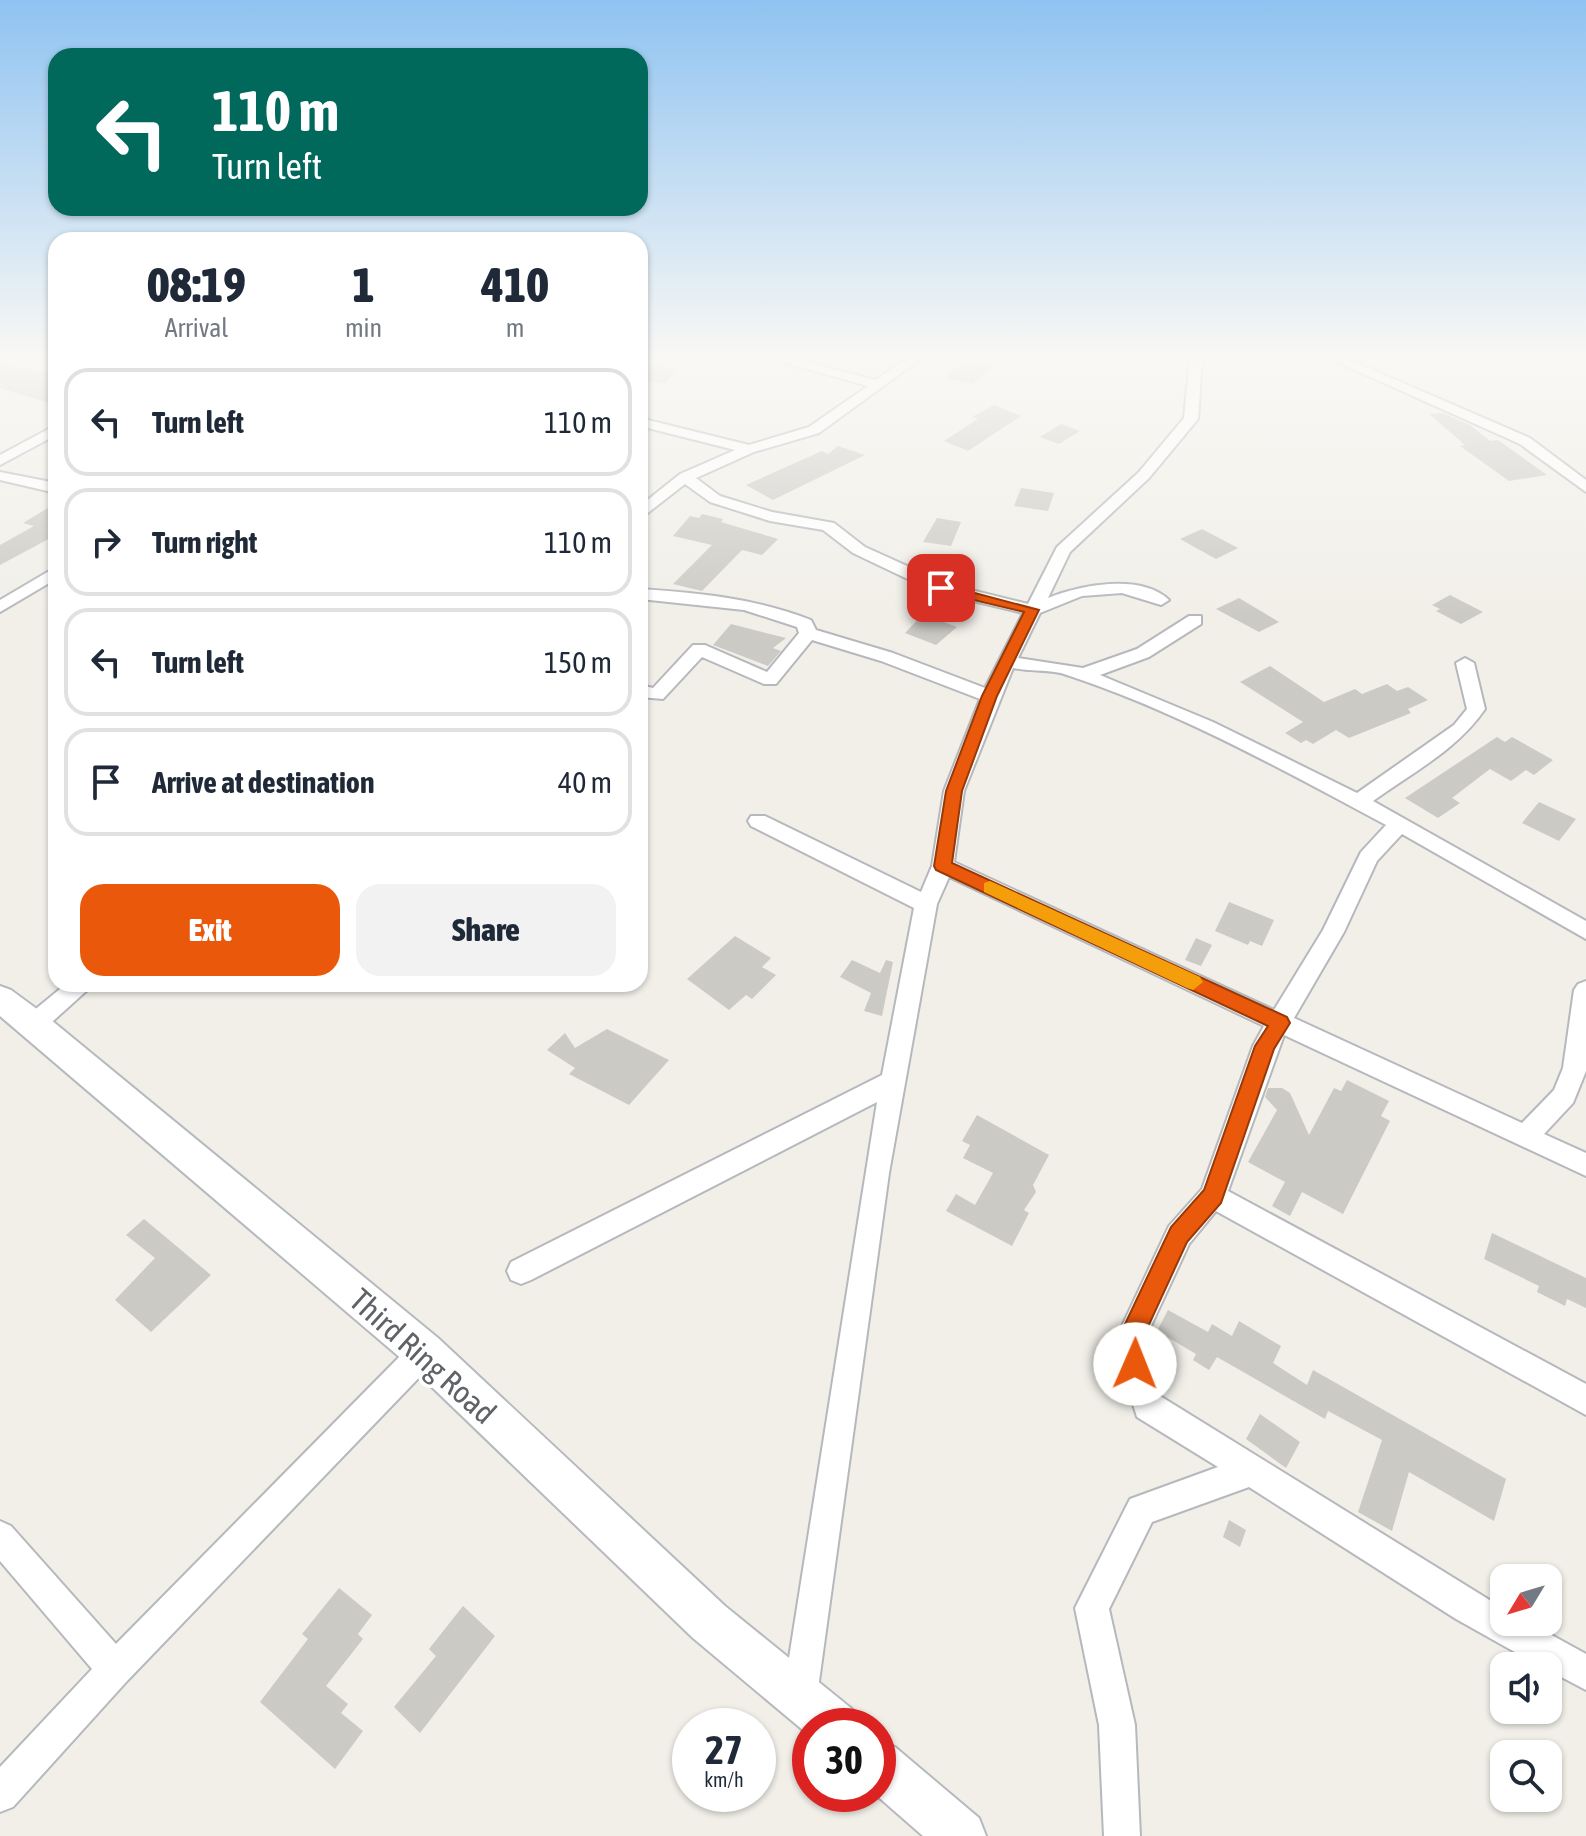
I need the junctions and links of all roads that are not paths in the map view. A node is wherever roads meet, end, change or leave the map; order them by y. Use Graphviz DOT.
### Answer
graph roads {
  1 [pos="30,444"];
  2 [pos="728,444"];
  3 [pos="767,444"];
  4 [pos="1170,444"];
  5 [pos="1529,444"];
  6 [pos="749,449"];
  7 [pos="0,461"];
  8 [pos="0,476"];
  9 [pos="685,477"];
  10 [pos="48,486"];
  11 [pos="1586,487"];
  12 [pos="648,507"];
  13 [pos="48,577"];
  14 [pos="648,595"];
  15 [pos="1161,600"];
  16 [pos="0,607"];
  17 [pos="1032,610"];
  18 [pos="1195,620"];
  19 [pos="808,633"];
  20 [pos="1008,661"];
  21 [pos="1465,663"];
  22 [pos="1082,675"];
  23 [pos="648,693"];
  24 [pos="990,696"];
  25 [pos="1356,803"];
  26 [pos="758,821"];
  27 [pos="1398,825"];
  28 [pos="943,866"];
  29 [pos="926,904"];
  30 [pos="1586,931"];
  31 [pos="1586,990"];
  32 [pos="72,992"];
  33 [pos="0,999"];
  34 [pos="1280,1023"];
  35 [pos="34,1024"];
  36 [pos="894,1081"];
  37 [pos="1525,1137"];
  38 [pos="1586,1165"];
  39 [pos="1213,1196"];
  40 [pos="521,1271"];
  41 [pos="424,1352"];
  42 [pos="1586,1400"];
  43 [pos="1252,1471"];
  44 [pos="0,1537"];
  45 [pos="115,1669"];
  46 [pos="1586,1673"];
  47 [pos="800,1696"];
  48 [pos="814,1708"];
  49 [pos="896,1780"];
  50 [pos="0,1794"];
  51 [pos="961,1836"];
  52 [pos="1122,1836"];
  1 -- 7 [label="street"];
  2 -- 6 [label="street"];
  3 -- 6 [label="street"];
  4 -- 17 [label="street"];
  5 -- 11 [label="street"];
  6 -- 9 [label="street"];
  8 -- 10 [label="street"];
  9 -- 12 [label="street"];
  9 -- 17 [label="street"];
  13 -- 16 [label="street"];
  14 -- 19 [label="street"];
  15 -- 17 [label="street"];
  17 -- 20 [label="street"];
  18 -- 22 [label="street"];
  19 -- 23 [label="street"];
  19 -- 24 [label="street"];
  20 -- 22 [label="street"];
  20 -- 24 [label="street"];
  21 -- 25 [label="street"];
  22 -- 25 [label="street"];
  24 -- 28 [label="street"];
  25 -- 27 [label="street"];
  26 -- 29 [label="street"];
  27 -- 30 [label="street"];
  27 -- 34 [label="street"];
  28 -- 29 [label="street"];
  28 -- 34 [label="street"];
  29 -- 36 [label="street"];
  31 -- 37 [label="street"];
  32 -- 35 [label="street"];
  33 -- 35 [label="street, Third Ring Road"];
  34 -- 37 [label="street"];
  34 -- 39 [label="street"];
  35 -- 41 [label="street, Third Ring Road"];
  36 -- 40 [label="street"];
  36 -- 47 [label="street"];
  37 -- 38 [label="street"];
  39 -- 42 [label="street"];
  39 -- 43 [label="street"];
  41 -- 45 [label="street"];
  41 -- 47 [label="street, Third Ring Road"];
  43 -- 46 [label="street"];
  43 -- 52 [label="street"];
  44 -- 45 [label="street"];
  45 -- 50 [label="street"];
  47 -- 48 [label="street, Third Ring Road"];
  49 -- 51 [label="street"];
}
